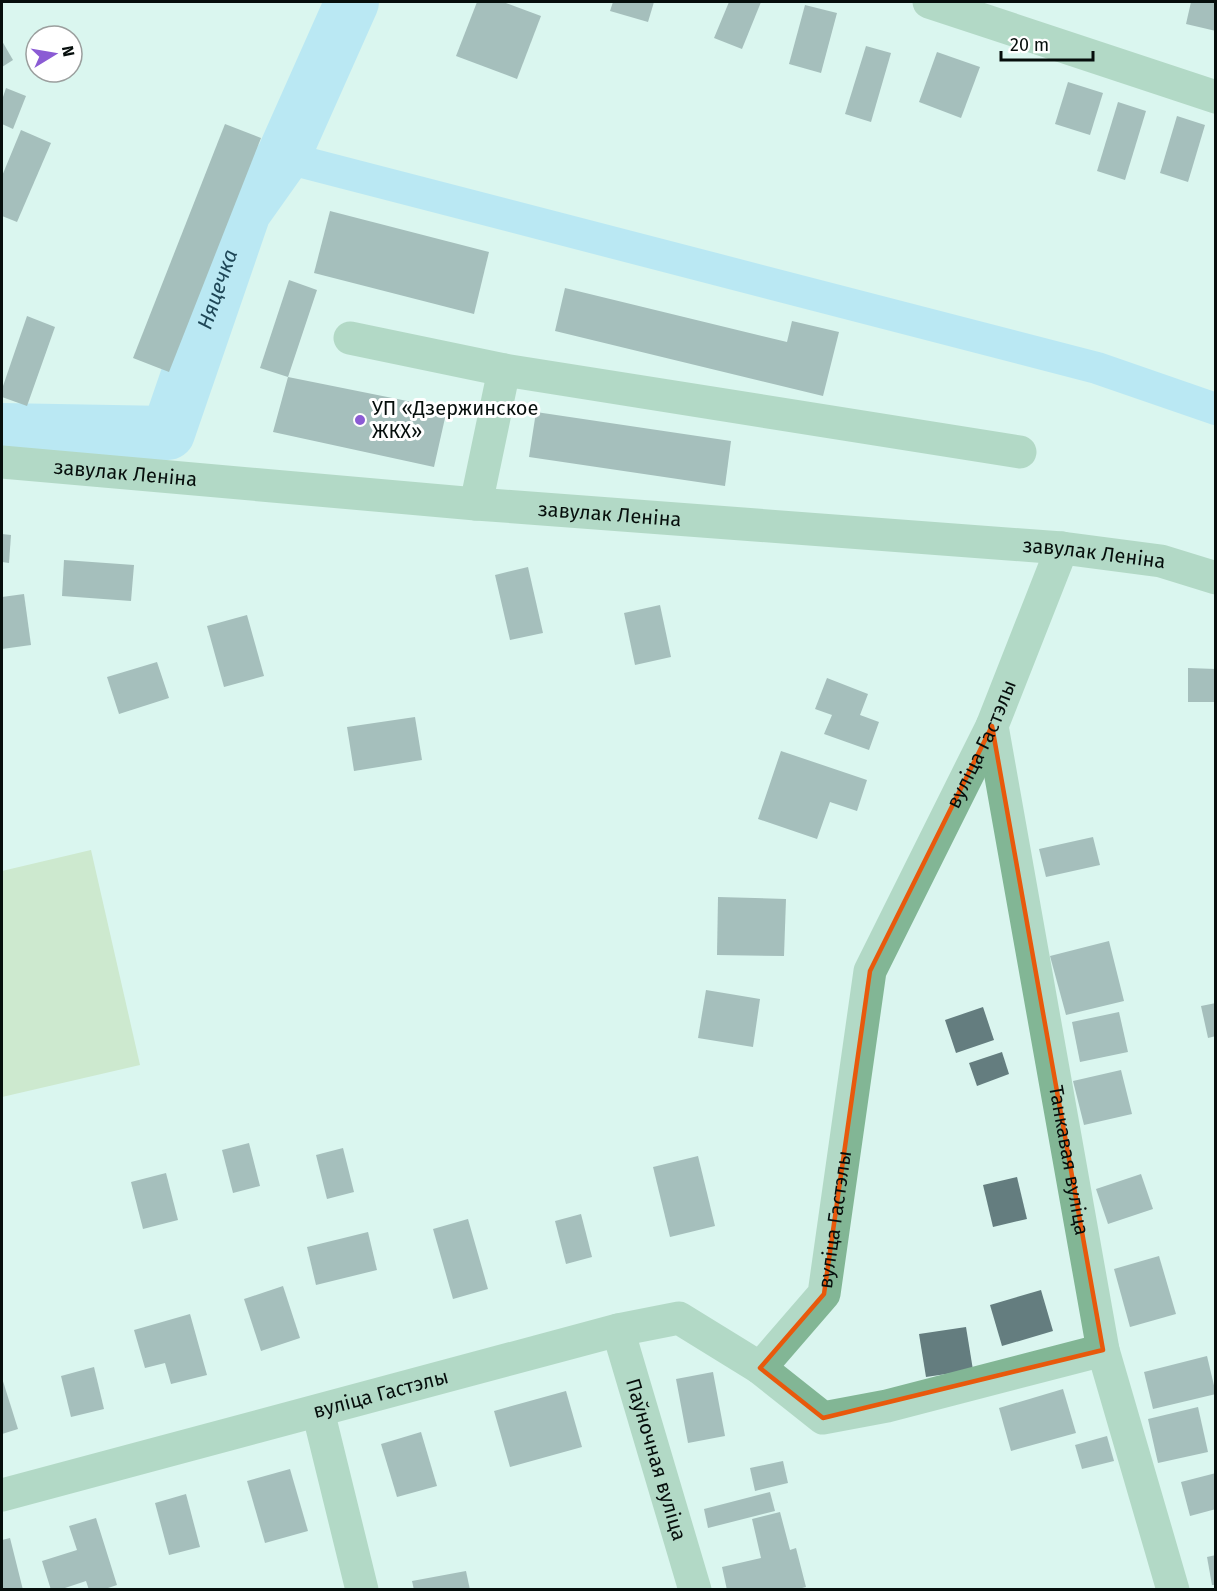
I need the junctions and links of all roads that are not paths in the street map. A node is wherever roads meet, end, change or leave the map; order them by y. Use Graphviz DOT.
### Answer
graph roads {
  1 [pos="929,2"];
  2 [pos="1010,14"];
  3 [pos="1215,97"];
  4 [pos="350,338"];
  5 [pos="504,370"];
  6 [pos="1020,452"];
  7 [pos="2,462"];
  8 [pos="476,504"];
  9 [pos="1062,548"];
  10 [pos="1215,578"];
  11 [pos="992,726"];
  12 [pos="618,1330"];
  13 [pos="1103,1350"];
  14 [pos="760,1368"];
  15 [pos="318,1411"];
  16 [pos="2,1495"];
  17 [pos="362,1590"];
  18 [pos="695,1590"];
  19 [pos="1173,1590"];
  1 -- 2 [label="street"];
  2 -- 3 [label="street"];
  4 -- 5 [label="street"];
  5 -- 6 [label="street"];
  5 -- 8 [label="street"];
  7 -- 8 [label="street, завулак Леніна"];
  8 -- 9 [label="street, завулак Леніна"];
  9 -- 10 [label="street, завулак Леніна"];
  9 -- 11 [label="street, вуліца Гастэлы"];
  11 -- 13 [label="street, Танкавая вуліца"];
  11 -- 14 [label="street, вуліца Гастэлы"];
  12 -- 14 [label="street, вуліца Гастэлы"];
  12 -- 15 [label="street, вуліца Гастэлы"];
  12 -- 18 [label="street, Паўночная вуліца"];
  13 -- 14 [label="street"];
  13 -- 19 [label="street, Танкавая вуліца"];
  15 -- 16 [label="street, вуліца Гастэлы"];
  15 -- 17 [label="street"];
}
